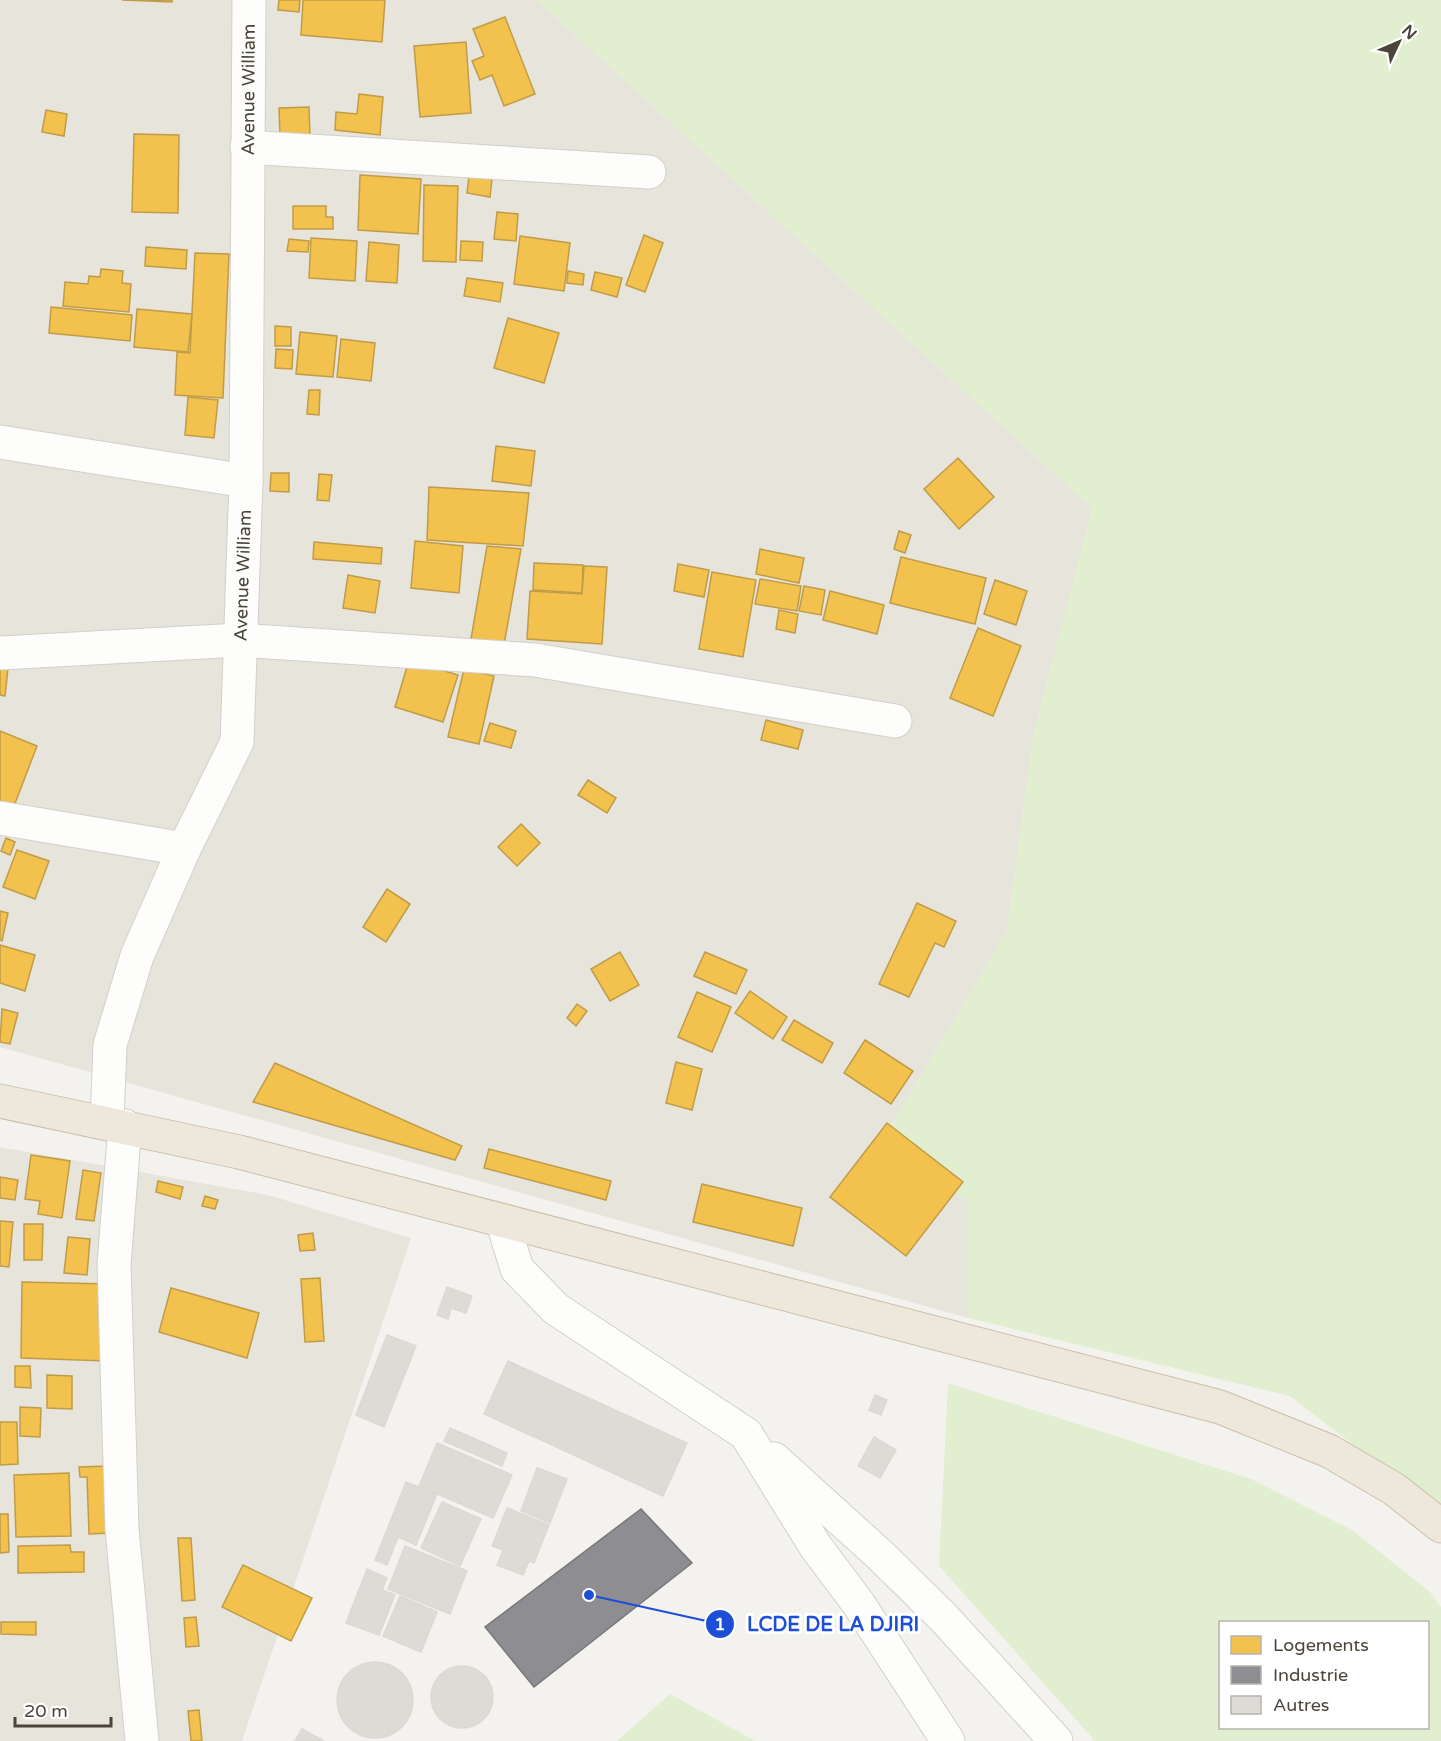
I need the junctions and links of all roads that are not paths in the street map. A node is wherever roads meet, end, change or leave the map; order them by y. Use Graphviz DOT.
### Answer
graph roads {
  1 [pos="249,0"];
  2 [pos="247,147"];
  3 [pos="649,172"];
  4 [pos="0,442"];
  5 [pos="246,481"];
  6 [pos="240,640"];
  7 [pos="0,653"];
  8 [pos="895,721"];
  9 [pos="0,818"];
  10 [pos="184,849"];
  11 [pos="0,1101"];
  12 [pos="116,1124"];
  13 [pos="503,1223"];
  14 [pos="747,1434"];
  15 [pos="1441,1526"];
  16 [pos="142,1741"];
  17 [pos="948,1741"];
  18 [pos="1056,1741"];
  1 -- 2 [label="street, Avenue William"];
  2 -- 3 [label="street"];
  2 -- 5 [label="street, Avenue William"];
  4 -- 5 [label="street"];
  5 -- 6 [label="street, Avenue William"];
  6 -- 7 [label="street"];
  6 -- 8 [label="street"];
  6 -- 10 [label="street, Avenue William"];
  9 -- 10 [label="street"];
  10 -- 12 [label="street, Avenue William"];
  11 -- 12 [label="highway"];
  12 -- 13 [label="highway"];
  12 -- 16 [label="street, Avenue William"];
  13 -- 14 [label="street"];
  13 -- 15 [label="highway"];
  14 -- 17 [label="street"];
  14 -- 18 [label="street"];
}
